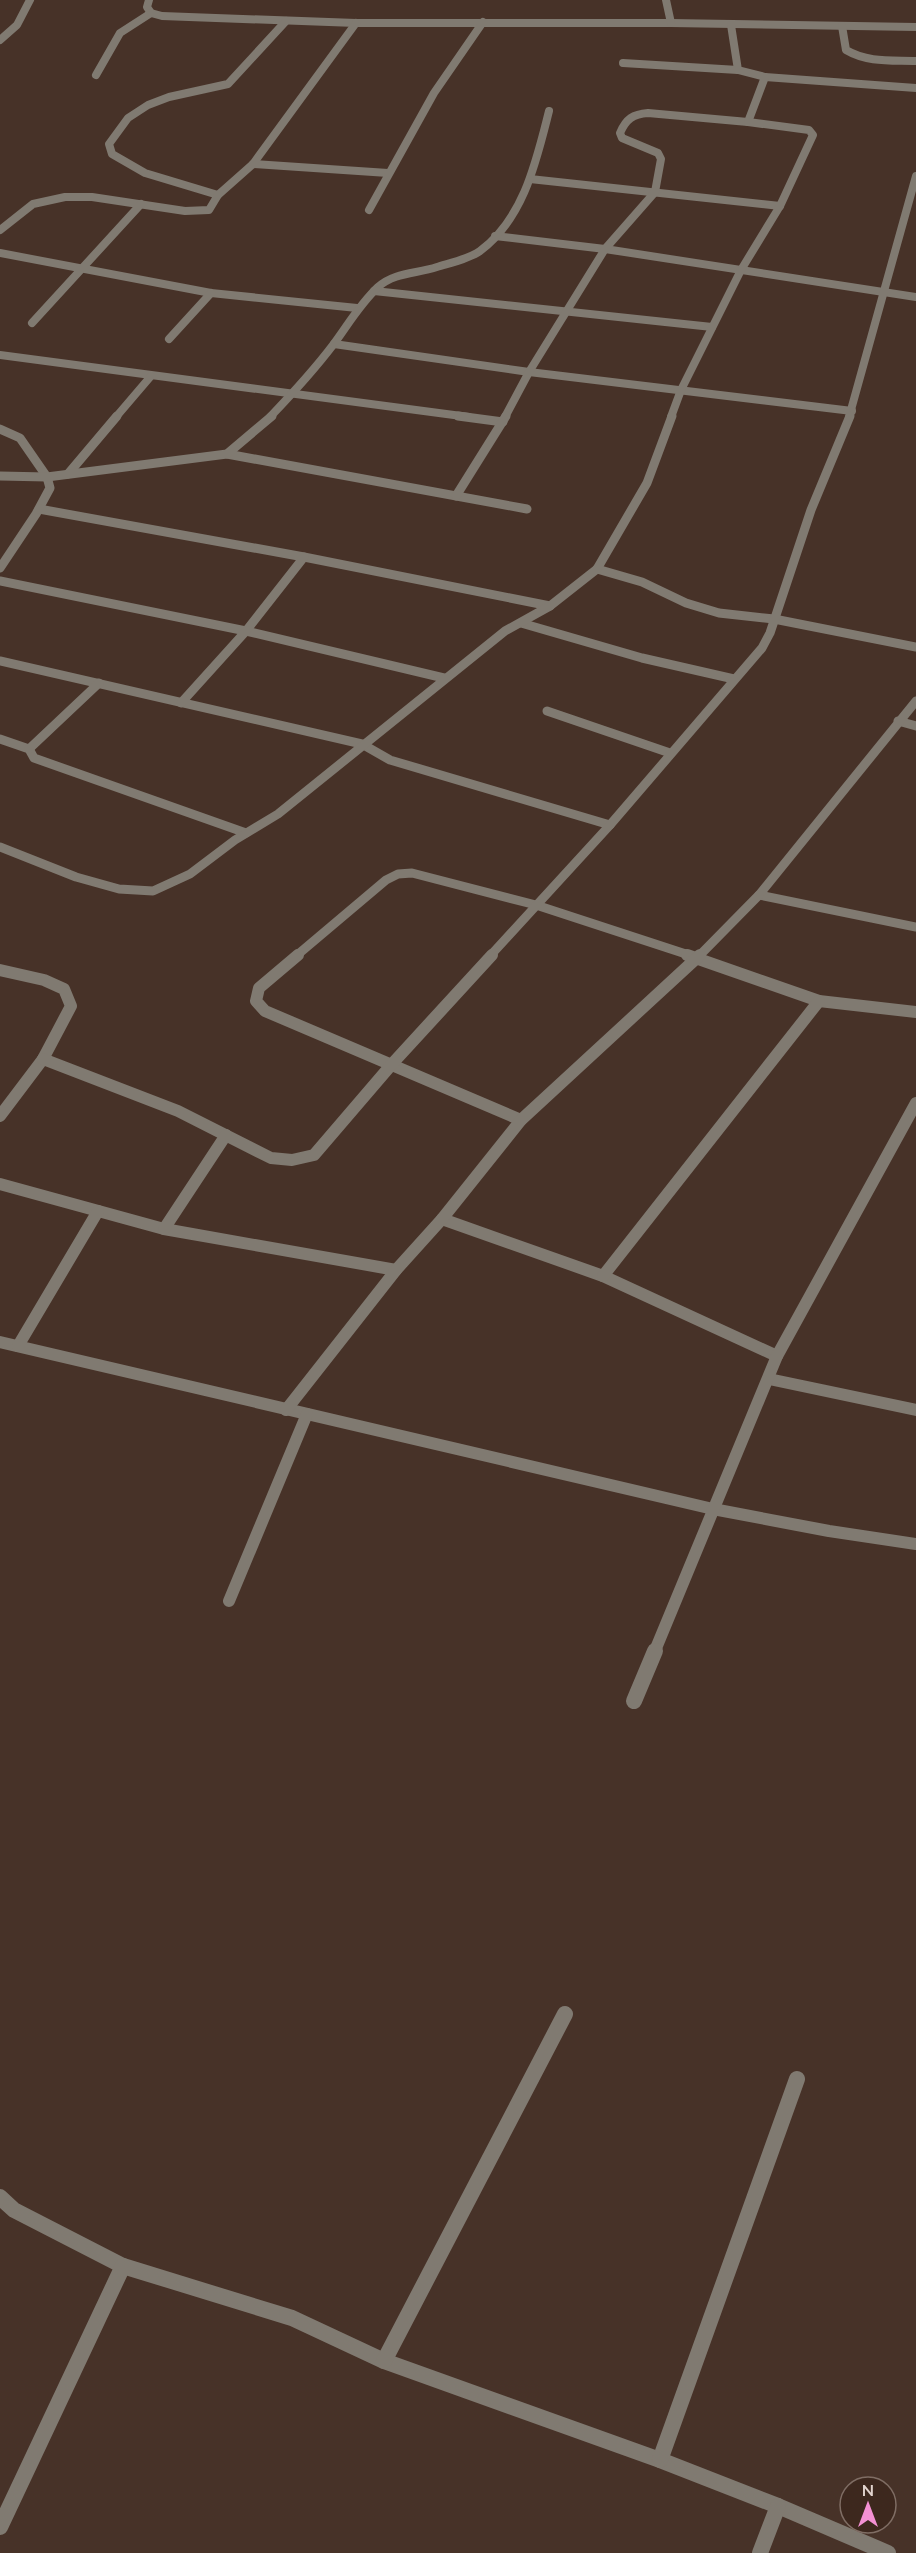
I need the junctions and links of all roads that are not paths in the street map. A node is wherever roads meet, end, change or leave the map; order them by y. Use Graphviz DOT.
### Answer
graph roads {
  1 [pos="30,0"];
  2 [pos="150,0"];
  3 [pos="666,0"];
  4 [pos="151,13"];
  5 [pos="286,21"];
  6 [pos="483,22"];
  7 [pos="356,23"];
  8 [pos="671,23"];
  9 [pos="730,25"];
  10 [pos="842,26"];
  11 [pos="916,27"];
  12 [pos="0,40"];
  13 [pos="916,61"];
  14 [pos="623,63"];
  15 [pos="738,70"];
  16 [pos="96,75"];
  17 [pos="765,77"];
  18 [pos="916,88"];
  19 [pos="549,111"];
  20 [pos="748,122"];
  21 [pos="253,164"];
  22 [pos="388,173"];
  23 [pos="916,176"];
  24 [pos="530,179"];
  25 [pos="655,192"];
  26 [pos="218,195"];
  27 [pos="141,204"];
  28 [pos="780,206"];
  29 [pos="369,210"];
  30 [pos="0,230"];
  31 [pos="495,236"];
  32 [pos="606,249"];
  33 [pos="0,253"];
  34 [pos="80,268"];
  35 [pos="741,270"];
  36 [pos="374,291"];
  37 [pos="885,292"];
  38 [pos="211,293"];
  39 [pos="916,297"];
  40 [pos="357,308"];
  41 [pos="567,311"];
  42 [pos="32,323"];
  43 [pos="712,327"];
  44 [pos="169,339"];
  45 [pos="334,344"];
  46 [pos="0,355"];
  47 [pos="529,372"];
  48 [pos="151,376"];
  49 [pos="681,390"];
  50 [pos="292,395"];
  51 [pos="852,411"];
  52 [pos="504,422"];
  53 [pos="0,429"];
  54 [pos="227,454"];
  55 [pos="68,474"];
  56 [pos="0,476"];
  57 [pos="47,477"];
  58 [pos="456,496"];
  59 [pos="39,509"];
  60 [pos="527,509"];
  61 [pos="304,557"];
  62 [pos="0,568"];
  63 [pos="597,569"];
  64 [pos="0,581"];
  65 [pos="550,606"];
  66 [pos="774,619"];
  67 [pos="521,623"];
  68 [pos="246,631"];
  69 [pos="916,647"];
  70 [pos="0,661"];
  71 [pos="444,678"];
  72 [pos="734,679"];
  73 [pos="99,683"];
  74 [pos="916,701"];
  75 [pos="181,703"];
  76 [pos="547,711"];
  77 [pos="898,721"];
  78 [pos="916,726"];
  79 [pos="0,739"];
  80 [pos="362,744"];
  81 [pos="29,749"];
  82 [pos="670,753"];
  83 [pos="610,825"];
  84 [pos="246,833"];
  85 [pos="0,847"];
  86 [pos="759,895"];
  87 [pos="536,905"];
  88 [pos="916,927"];
  89 [pos="697,958"];
  90 [pos="0,970"];
  91 [pos="819,1001"];
  92 [pos="916,1012"];
  93 [pos="43,1059"];
  94 [pos="392,1064"];
  95 [pos="916,1103"];
  96 [pos="0,1116"];
  97 [pos="521,1120"];
  98 [pos="226,1135"];
  99 [pos="0,1184"];
  100 [pos="98,1211"];
  101 [pos="442,1219"];
  102 [pos="164,1229"];
  103 [pos="396,1270"];
  104 [pos="603,1276"];
  105 [pos="0,1342"];
  106 [pos="18,1346"];
  107 [pos="777,1356"];
  108 [pos="769,1379"];
  109 [pos="286,1410"];
  110 [pos="916,1410"];
  111 [pos="307,1414"];
  112 [pos="713,1509"];
  113 [pos="916,1544"];
  114 [pos="229,1601"];
  115 [pos="634,1701"];
  116 [pos="564,2014"];
  117 [pos="797,2079"];
  118 [pos="0,2197"];
  119 [pos="123,2266"];
  120 [pos="384,2361"];
  121 [pos="660,2460"];
  122 [pos="778,2506"];
  123 [pos="0,2527"];
  124 [pos="760,2553"];
  125 [pos="888,2553"];
  1 -- 12 [label="street"];
  2 -- 4 [label="street"];
  3 -- 8 [label="street"];
  4 -- 5 [label="street"];
  4 -- 16 [label="street"];
  5 -- 7 [label="street"];
  5 -- 26 [label="street"];
  6 -- 7 [label="street"];
  6 -- 8 [label="street"];
  6 -- 22 [label="street"];
  7 -- 21 [label="street"];
  8 -- 9 [label="street"];
  9 -- 10 [label="street"];
  9 -- 15 [label="street"];
  10 -- 11 [label="street"];
  10 -- 13 [label="street"];
  14 -- 15 [label="street"];
  15 -- 17 [label="street"];
  17 -- 18 [label="street"];
  17 -- 20 [label="street"];
  19 -- 24 [label="street"];
  20 -- 25 [label="street"];
  20 -- 28 [label="street"];
  21 -- 22 [label="street"];
  21 -- 26 [label="street"];
  22 -- 29 [label="street"];
  23 -- 37 [label="street"];
  24 -- 25 [label="street"];
  24 -- 31 [label="street"];
  25 -- 28 [label="street"];
  25 -- 32 [label="street"];
  26 -- 27 [label="street"];
  27 -- 30 [label="street"];
  27 -- 34 [label="street"];
  28 -- 35 [label="street"];
  31 -- 32 [label="street"];
  31 -- 36 [label="street"];
  32 -- 35 [label="street"];
  32 -- 41 [label="street"];
  33 -- 34 [label="street"];
  34 -- 38 [label="street"];
  34 -- 42 [label="street"];
  35 -- 37 [label="street"];
  35 -- 43 [label="street"];
  36 -- 40 [label="street"];
  36 -- 41 [label="street"];
  37 -- 39 [label="street"];
  37 -- 51 [label="street"];
  38 -- 40 [label="street"];
  38 -- 44 [label="street"];
  40 -- 45 [label="street"];
  41 -- 43 [label="street"];
  41 -- 47 [label="street"];
  43 -- 49 [label="street"];
  45 -- 47 [label="street"];
  45 -- 50 [label="street"];
  46 -- 48 [label="street"];
  47 -- 49 [label="street"];
  47 -- 52 [label="street"];
  48 -- 50 [label="street"];
  48 -- 55 [label="street"];
  49 -- 51 [label="street"];
  49 -- 63 [label="street"];
  50 -- 52 [label="street"];
  50 -- 54 [label="street"];
  51 -- 66 [label="street"];
  52 -- 58 [label="street"];
  53 -- 57 [label="street"];
  54 -- 55 [label="street"];
  54 -- 58 [label="street"];
  55 -- 57 [label="street"];
  56 -- 57 [label="street"];
  57 -- 59 [label="street"];
  58 -- 60 [label="street"];
  59 -- 61 [label="street"];
  59 -- 62 [label="street"];
  61 -- 65 [label="street"];
  61 -- 68 [label="street"];
  63 -- 65 [label="street"];
  63 -- 66 [label="street"];
  64 -- 68 [label="street"];
  65 -- 67 [label="street"];
  66 -- 69 [label="street"];
  66 -- 72 [label="street"];
  67 -- 71 [label="street"];
  67 -- 72 [label="street"];
  68 -- 71 [label="street"];
  68 -- 75 [label="street"];
  70 -- 73 [label="street"];
  71 -- 80 [label="street"];
  72 -- 82 [label="street"];
  73 -- 75 [label="street"];
  73 -- 81 [label="street"];
  74 -- 77 [label="street"];
  75 -- 80 [label="street"];
  76 -- 82 [label="street"];
  77 -- 78 [label="street"];
  77 -- 86 [label="street"];
  79 -- 81 [label="street"];
  80 -- 83 [label="street"];
  80 -- 84 [label="street"];
  81 -- 84 [label="street"];
  82 -- 83 [label="street"];
  83 -- 87 [label="street"];
  84 -- 85 [label="street"];
  86 -- 88 [label="street"];
  86 -- 89 [label="street"];
  87 -- 89 [label="street"];
  87 -- 94 [label="street"];
  87 -- 94 [label="street"];
  89 -- 91 [label="street"];
  89 -- 97 [label="street"];
  90 -- 93 [label="street"];
  91 -- 92 [label="street"];
  91 -- 104 [label="street"];
  93 -- 96 [label="street"];
  93 -- 98 [label="street"];
  94 -- 97 [label="street"];
  94 -- 98 [label="street"];
  95 -- 107 [label="street"];
  97 -- 101 [label="street"];
  98 -- 102 [label="street"];
  99 -- 100 [label="street"];
  100 -- 102 [label="street"];
  100 -- 106 [label="street"];
  101 -- 103 [label="street"];
  101 -- 104 [label="street"];
  102 -- 103 [label="street"];
  103 -- 109 [label="street"];
  104 -- 107 [label="street"];
  105 -- 106 [label="street"];
  106 -- 109 [label="street"];
  107 -- 108 [label="street"];
  108 -- 110 [label="street"];
  108 -- 112 [label="street"];
  109 -- 111 [label="street"];
  111 -- 112 [label="street"];
  111 -- 114 [label="street"];
  112 -- 113 [label="street"];
  112 -- 115 [label="street"];
  116 -- 120 [label="street"];
  117 -- 121 [label="street"];
  118 -- 119 [label="street"];
  119 -- 120 [label="street"];
  119 -- 123 [label="street"];
  120 -- 121 [label="street"];
  121 -- 122 [label="street"];
  122 -- 124 [label="street"];
  122 -- 125 [label="street"];
}
